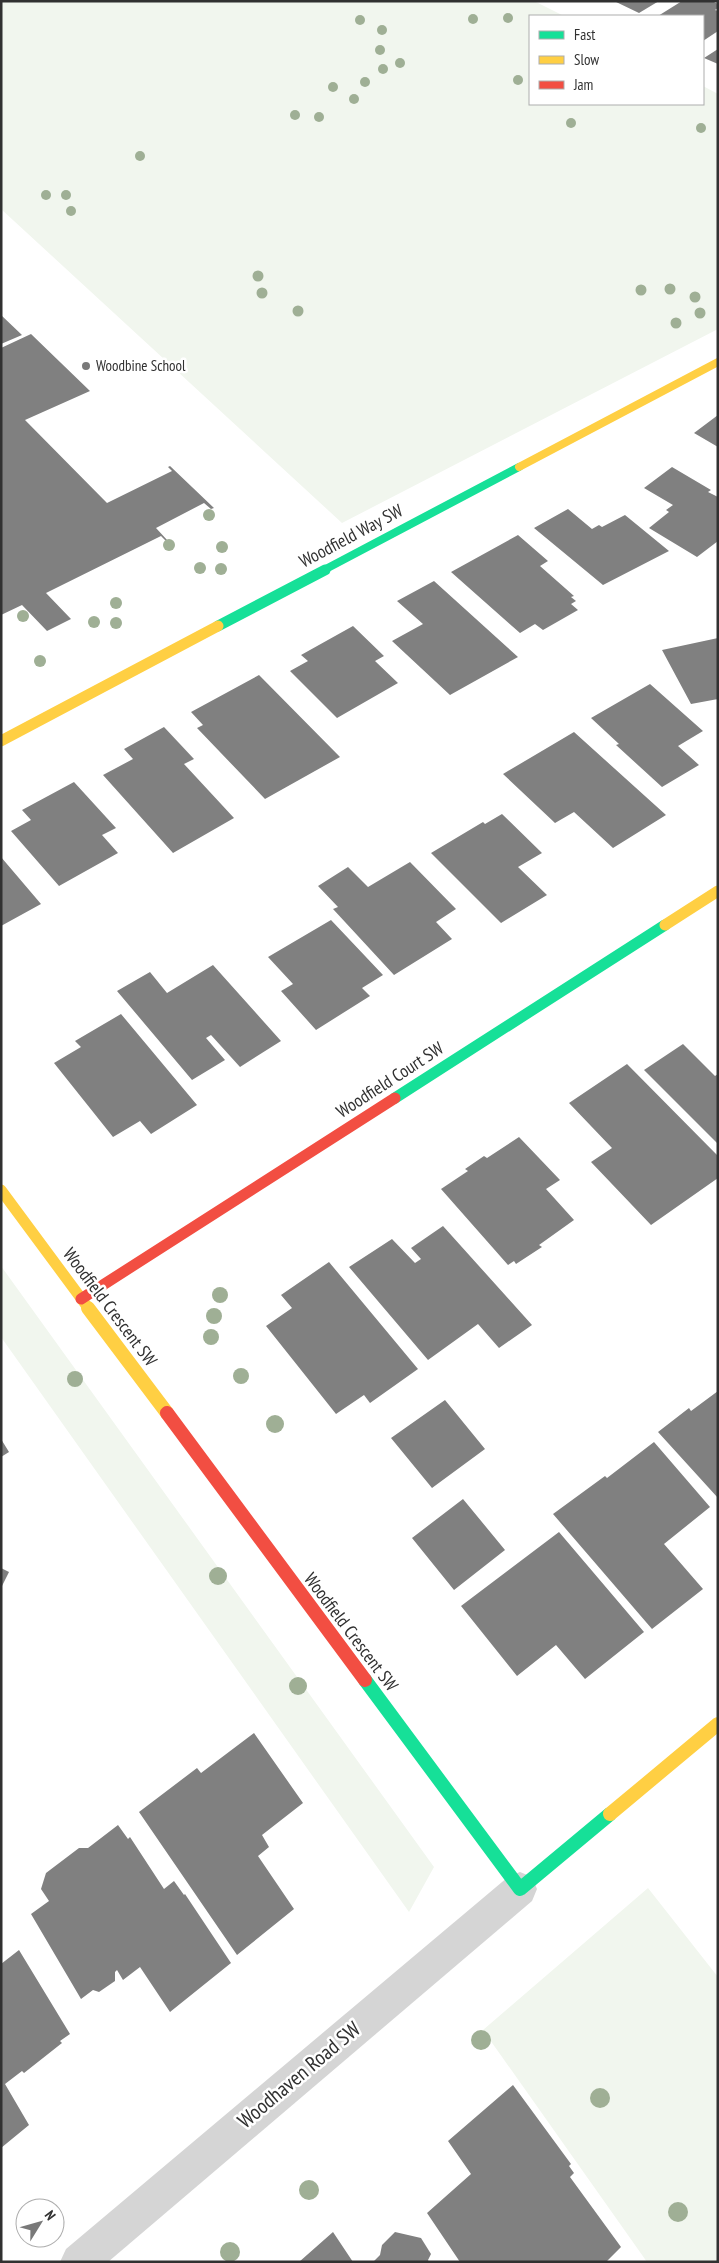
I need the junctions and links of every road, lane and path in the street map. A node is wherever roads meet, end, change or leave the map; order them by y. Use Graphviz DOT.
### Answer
graph roads {
  1 [pos="718,362"];
  2 [pos="1,741"];
  3 [pos="718,891"];
  4 [pos="1,1190"];
  5 [pos="82,1299"];
  6 [pos="718,1724"];
  7 [pos="520,1889"];
  8 [pos="79,2262"];
  1 -- 2 [label="street, Woodfield Way SW"];
  3 -- 5 [label="street, Woodfield Court SW"];
  4 -- 5 [label="street, Woodfield Crescent SW"];
  5 -- 7 [label="street, Woodfield Crescent SW"];
  6 -- 7 [label="street"];
  7 -- 8 [label="street, Woodhaven Road SW"];
}
